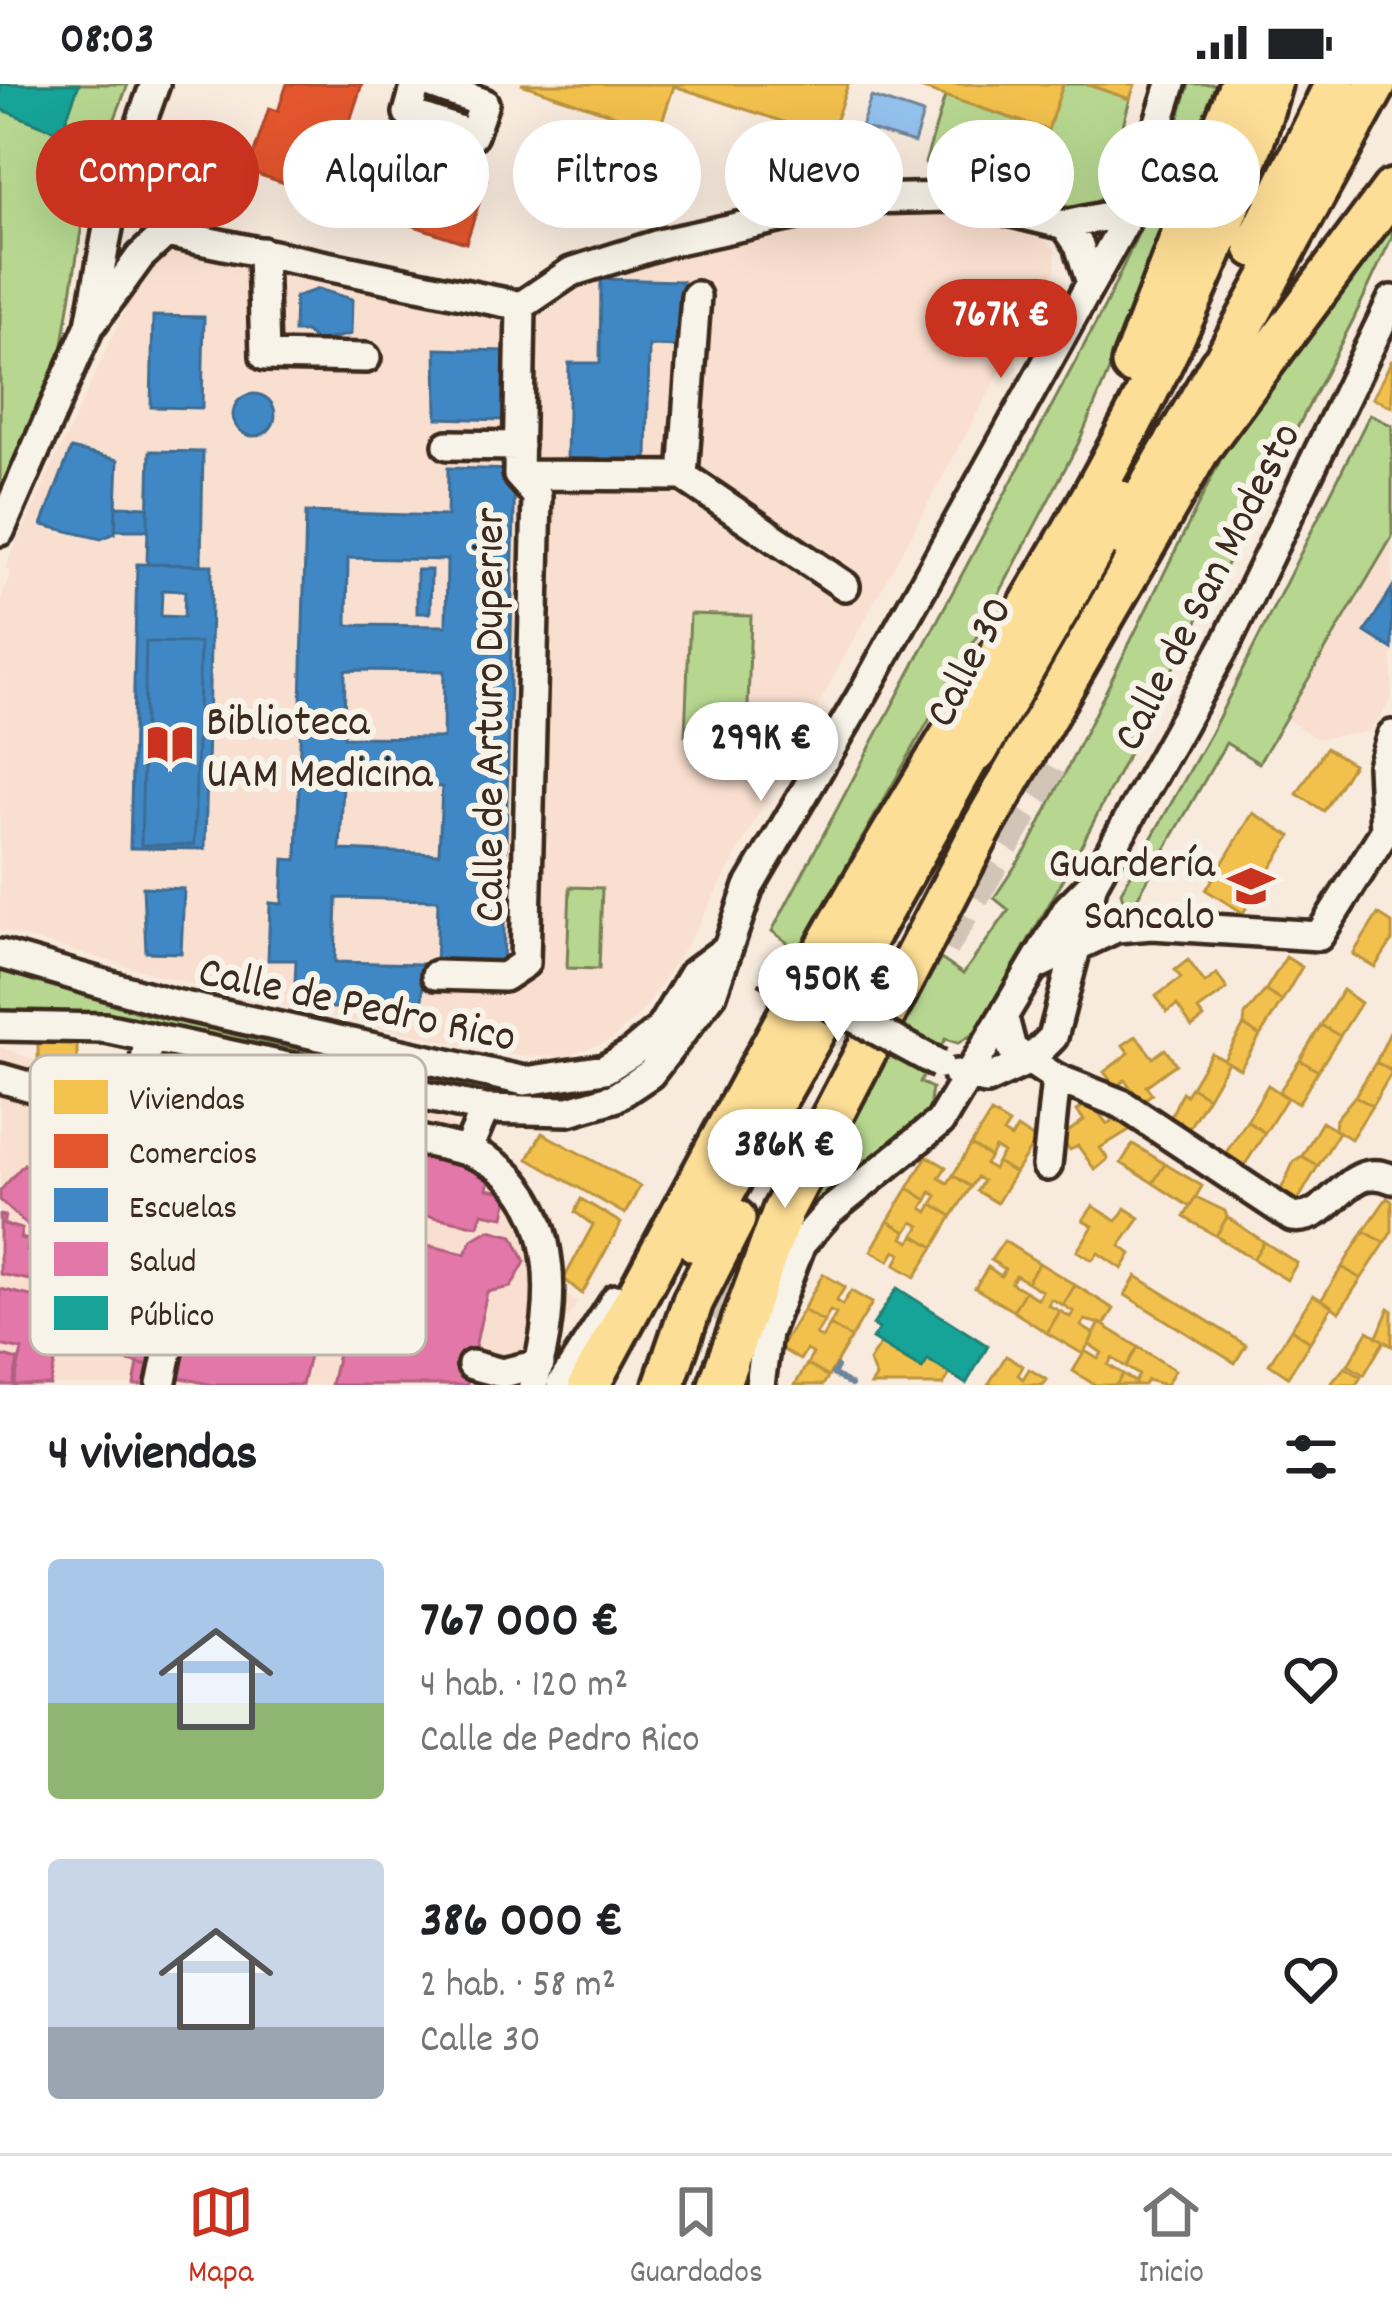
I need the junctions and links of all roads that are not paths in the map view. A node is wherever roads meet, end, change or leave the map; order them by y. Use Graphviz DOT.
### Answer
graph roads {
  1 [pos="155,84"];
  2 [pos="416,84"];
  3 [pos="431,84"];
  4 [pos="1171,84"];
  5 [pos="1240,84"];
  6 [pos="1271,84"];
  7 [pos="1288,84"];
  8 [pos="1335,84"];
  9 [pos="1376,84"];
  10 [pos="142,120"];
  11 [pos="1160,120"];
  12 [pos="1392,190"];
  13 [pos="927,198"];
  14 [pos="108,228"];
  15 [pos="161,228"];
  16 [pos="1067,228"];
  17 [pos="1122,228"];
  18 [pos="107,233"];
  19 [pos="166,233"];
  20 [pos="262,253"];
  21 [pos="1091,283"];
  22 [pos="696,296"];
  23 [pos="521,306"];
  24 [pos="1389,316"];
  25 [pos="90,325"];
  26 [pos="1280,340"];
  27 [pos="366,358"];
  28 [pos="1220,364"];
  29 [pos="448,445"];
  30 [pos="519,446"];
  31 [pos="518,475"];
  32 [pos="683,476"];
  33 [pos="0,531"];
  34 [pos="845,586"];
  35 [pos="1387,728"];
  36 [pos="1048,764"];
  37 [pos="950,770"];
  38 [pos="1389,825"];
  39 [pos="982,828"];
  40 [pos="1094,883"];
  41 [pos="1081,943"];
  42 [pos="725,950"];
  43 [pos="0,953"];
  44 [pos="1035,966"];
  45 [pos="436,975"];
  46 [pos="1004,1018"];
  47 [pos="0,1025"];
  48 [pos="149,1037"];
  49 [pos="146,1055"];
  50 [pos="233,1055"];
  51 [pos="406,1055"];
  52 [pos="426,1059"];
  53 [pos="1030,1060"];
  54 [pos="1056,1078"];
  55 [pos="0,1079"];
  56 [pos="30,1084"];
  57 [pos="959,1090"];
  58 [pos="426,1096"];
  59 [pos="738,1108"];
  60 [pos="485,1109"];
  61 [pos="426,1141"];
  62 [pos="467,1151"];
  63 [pos="1047,1166"];
  64 [pos="1392,1179"];
  65 [pos="711,1318"];
  66 [pos="167,1355"];
  67 [pos="478,1367"];
  68 [pos="534,1371"];
  69 [pos="161,1385"];
  70 [pos="561,1385"];
  71 [pos="589,1385"];
  72 [pos="617,1385"];
  73 [pos="664,1385"];
  74 [pos="685,1385"];
  75 [pos="719,1385"];
  76 [pos="760,1385"];
  1 -- 10 [label="street"];
  2 -- 3 [label="street"];
  4 -- 11 [label="street, Calle de Pedro Rico"];
  5 -- 37 [label="highway"];
  6 -- 37 [label="highway"];
  7 -- 37 [label="highway, Calle 30"];
  8 -- 37 [label="highway"];
  9 -- 28 [label="highway"];
  12 -- 26 [label="highway"];
  13 -- 23 [label="street"];
  14 -- 18 [label="street"];
  15 -- 19 [label="street"];
  16 -- 21 [label="street"];
  17 -- 21 [label="street, Calle de Pedro Rico"];
  18 -- 19 [label="street"];
  18 -- 25 [label="street"];
  19 -- 20 [label="street"];
  19 -- 25 [label="street"];
  20 -- 23 [label="street"];
  20 -- 27 [label="street"];
  21 -- 42 [label="street, Calle de Pedro Rico"];
  22 -- 32 [label="street"];
  23 -- 30 [label="street, Calle de Arturo Duperier"];
  24 -- 40 [label="street, Calle de San Modesto"];
  25 -- 33 [label="street"];
  26 -- 36 [label="highway"];
  26 -- 39 [label="highway"];
  28 -- 39 [label="highway"];
  28 -- 73 [label="highway"];
  29 -- 30 [label="street"];
  30 -- 31 [label="street, Calle de Arturo Duperier"];
  31 -- 32 [label="street"];
  31 -- 45 [label="street, Calle de Arturo Duperier"];
  32 -- 34 [label="street"];
  35 -- 38 [label="street"];
  37 -- 59 [label="highway"];
  37 -- 72 [label="highway, Calle 30"];
  38 -- 41 [label="street"];
  39 -- 75 [label="highway"];
  40 -- 41 [label="street, Calle de San Modesto"];
  40 -- 44 [label="street, Calle de San Modesto"];
  41 -- 44 [label="street"];
  41 -- 53 [label="street, Calle de San Modesto"];
  42 -- 52 [label="street, Calle de Pedro Rico"];
  42 -- 57 [label="street, bridge"];
  42 -- 60 [label="street, Calle de Pedro Rico"];
  43 -- 51 [label="street, Calle de Pedro Rico"];
  44 -- 46 [label="street, Calle de San Modesto"];
  46 -- 53 [label="street"];
  46 -- 57 [label="street, Calle de San Modesto"];
  47 -- 48 [label="street, Calle de Pedro Rico"];
  48 -- 49 [label="street"];
  48 -- 50 [label="street, Calle de Pedro Rico"];
  53 -- 54 [label="street"];
  53 -- 57 [label="street"];
  54 -- 63 [label="street"];
  54 -- 64 [label="street"];
  55 -- 56 [label="street"];
  57 -- 76 [label="street, Calle de San Modesto"];
  58 -- 60 [label="street, Calle de Pedro Rico"];
  59 -- 70 [label="street"];
  59 -- 71 [label="highway"];
  60 -- 62 [label="street"];
  61 -- 62 [label="street"];
  62 -- 68 [label="street"];
  65 -- 74 [label="highway"];
  66 -- 69 [label="street"];
  67 -- 68 [label="street"];
}
